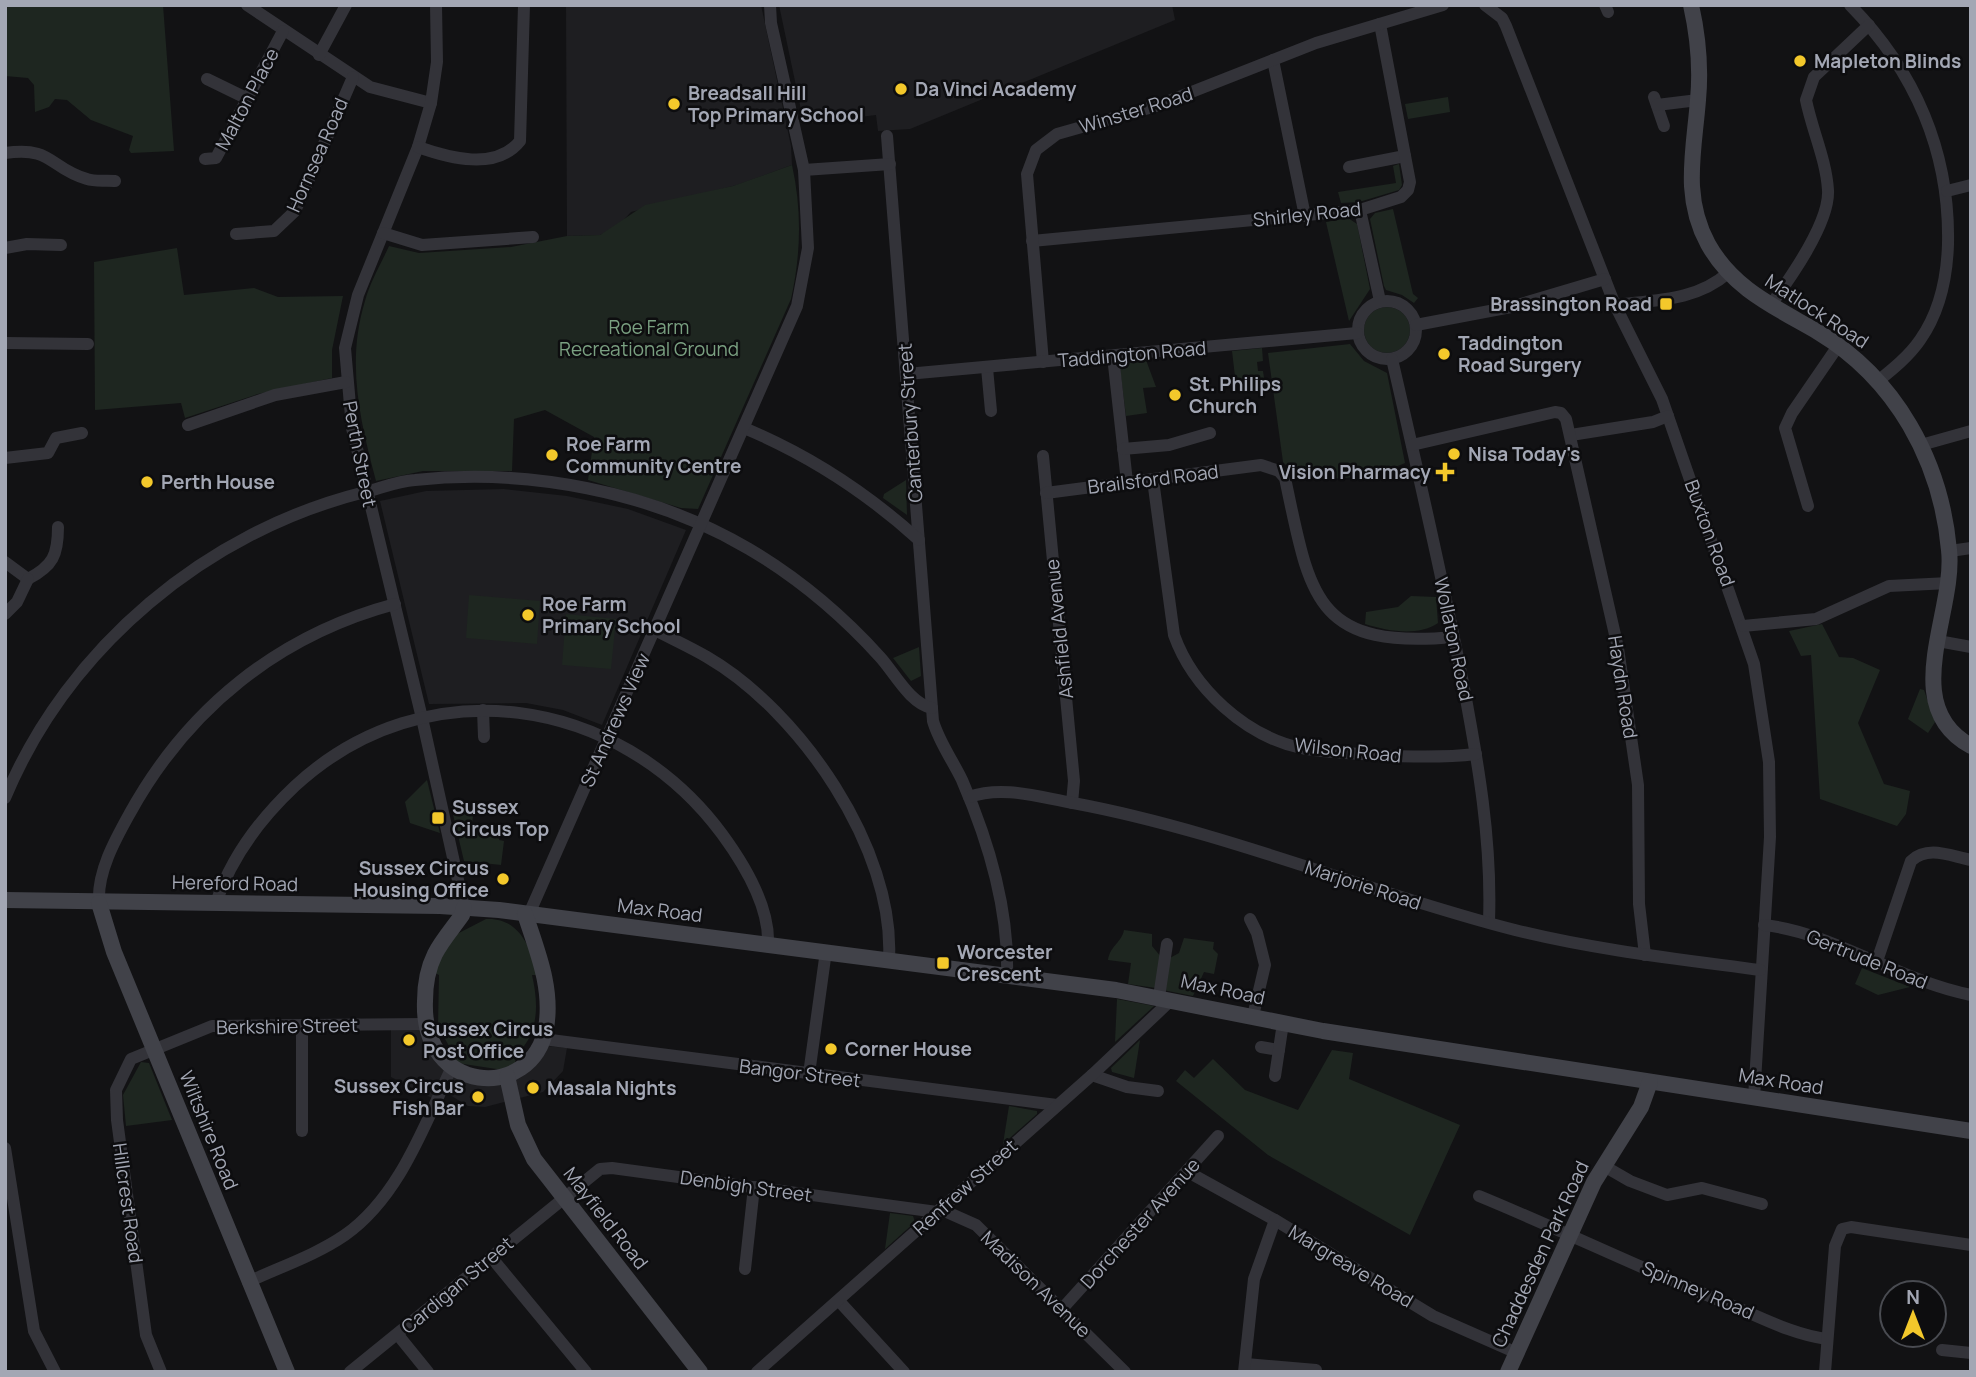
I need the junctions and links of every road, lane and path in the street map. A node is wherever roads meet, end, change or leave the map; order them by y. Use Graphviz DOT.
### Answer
graph roads {
  1 [pos="247,5"];
  2 [pos="346,5"];
  3 [pos="436,5"];
  4 [pos="524,5"];
  5 [pos="770,5"];
  6 [pos="1443,5"];
  7 [pos="1691,5"];
  8 [pos="1850,5"];
  9 [pos="1487,6"];
  10 [pos="1380,24"];
  11 [pos="1869,24"];
  12 [pos="283,31"];
  13 [pos="319,55"];
  14 [pos="1273,60"];
  15 [pos="353,77"];
  16 [pos="206,79"];
  17 [pos="246,98"];
  18 [pos="1698,100"];
  19 [pos="431,103"];
  20 [pos="1664,126"];
  21 [pos="887,136"];
  22 [pos="418,147"];
  23 [pos="5,153"];
  24 [pos="1405,156"];
  25 [pos="205,159"];
  26 [pos="890,164"];
  27 [pos="1349,167"];
  28 [pos="804,170"];
  29 [pos="115,181"];
  30 [pos="1971,185"];
  31 [pos="1947,191"];
  32 [pos="1360,210"];
  33 [pos="1305,216"];
  34 [pos="383,233"];
  35 [pos="236,234"];
  36 [pos="533,237"];
  37 [pos="1032,241"];
  38 [pos="61,245"];
  39 [pos="5,248"];
  40 [pos="1728,273"];
  41 [pos="1605,279"];
  42 [pos="1380,301"];
  43 [pos="1615,305"];
  44 [pos="1770,306"];
  45 [pos="1416,325"];
  46 [pos="1357,333"];
  47 [pos="5,342"];
  48 [pos="88,344"];
  49 [pos="1838,346"];
  50 [pos="1112,356"];
  51 [pos="1392,359"];
  52 [pos="1043,362"];
  53 [pos="988,368"];
  54 [pos="907,374"];
  55 [pos="1878,381"];
  56 [pos="346,382"];
  57 [pos="991,411"];
  58 [pos="1668,416"];
  59 [pos="188,425"];
  60 [pos="744,428"];
  61 [pos="1569,429"];
  62 [pos="1971,432"];
  63 [pos="82,433"];
  64 [pos="1210,433"];
  65 [pos="1412,445"];
  66 [pos="1921,445"];
  67 [pos="1123,449"];
  68 [pos="1043,456"];
  69 [pos="5,458"];
  70 [pos="1153,480"];
  71 [pos="1126,482"];
  72 [pos="366,491"];
  73 [pos="1046,493"];
  74 [pos="1808,506"];
  75 [pos="701,525"];
  76 [pos="58,527"];
  77 [pos="919,540"];
  78 [pos="1971,548"];
  79 [pos="1950,551"];
  80 [pos="5,562"];
  81 [pos="28,579"];
  82 [pos="1948,583"];
  83 [pos="395,604"];
  84 [pos="5,614"];
  85 [pos="1743,626"];
  86 [pos="654,630"];
  87 [pos="1454,637"];
  88 [pos="1938,641"];
  89 [pos="1971,647"];
  90 [pos="930,681"];
  91 [pos="907,689"];
  92 [pos="932,708"];
  93 [pos="483,710"];
  94 [pos="422,718"];
  95 [pos="484,737"];
  96 [pos="607,738"];
  97 [pos="1971,747"];
  98 [pos="1476,754"];
  99 [pos="969,797"];
  100 [pos="5,798"];
  101 [pos="1072,803"];
  102 [pos="1971,860"];
  103 [pos="6,900"];
  104 [pos="99,903"];
  105 [pos="216,903"];
  106 [pos="464,907"];
  107 [pos="527,914"];
  108 [pos="1250,919"];
  109 [pos="1489,922"];
  110 [pos="1764,925"];
  111 [pos="1167,944"];
  112 [pos="768,945"];
  113 [pos="827,951"];
  114 [pos="1645,955"];
  115 [pos="889,960"];
  116 [pos="1876,964"];
  117 [pos="1760,970"];
  118 [pos="1007,975"];
  119 [pos="1971,995"];
  120 [pos="1164,998"];
  121 [pos="1254,1016"];
  122 [pos="1283,1023"];
  123 [pos="425,1024"];
  124 [pos="302,1025"];
  125 [pos="543,1039"];
  126 [pos="1261,1046"];
  127 [pos="153,1048"];
  128 [pos="1279,1050"];
  129 [pos="451,1069"];
  130 [pos="809,1074"];
  131 [pos="1092,1075"];
  132 [pos="507,1076"];
  133 [pos="1275,1076"];
  134 [pos="1650,1082"];
  135 [pos="1158,1091"];
  136 [pos="1754,1098"];
  137 [pos="1057,1105"];
  138 [pos="302,1131"];
  139 [pos="1971,1131"];
  140 [pos="1218,1136"];
  141 [pos="5,1148"];
  142 [pos="1604,1166"];
  143 [pos="1188,1172"];
  144 [pos="754,1187"];
  145 [pos="564,1196"];
  146 [pos="1479,1196"];
  147 [pos="1762,1203"];
  148 [pos="938,1210"];
  149 [pos="1275,1220"];
  150 [pos="1572,1234"];
  151 [pos="1971,1245"];
  152 [pos="491,1257"];
  153 [pos="745,1269"];
  154 [pos="248,1282"];
  155 [pos="839,1301"];
  156 [pos="1062,1309"];
  157 [pos="398,1335"];
  158 [pos="1827,1339"];
  159 [pos="1942,1350"];
  160 [pos="1517,1353"];
  161 [pos="1971,1353"];
  162 [pos="1245,1368"];
  163 [pos="1316,1370"];
  164 [pos="55,1372"];
  165 [pos="161,1372"];
  166 [pos="287,1372"];
  167 [pos="350,1372"];
  168 [pos="428,1372"];
  169 [pos="586,1372"];
  170 [pos="700,1372"];
  171 [pos="757,1372"];
  172 [pos="904,1372"];
  173 [pos="1125,1372"];
  174 [pos="1509,1372"];
  175 [pos="1825,1372"];
  1 -- 12 [label="street"];
  2 -- 13 [label="street"];
  3 -- 19 [label="street, Perth Street"];
  4 -- 22 [label="street"];
  5 -- 28 [label="street, St Andrews View"];
  6 -- 10 [label="street, Winster Road"];
  7 -- 18 [label="street, Matlock Road"];
  8 -- 11 [label="street"];
  9 -- 41 [label="street, Buxton Road"];
  10 -- 14 [label="street, Winster Road"];
  10 -- 24 [label="street, Shirley Road"];
  11 -- 31 [label="street"];
  11 -- 44 [label="street"];
  12 -- 13 [label="street"];
  12 -- 17 [label="street, Malton Place"];
  13 -- 15 [label="street"];
  14 -- 33 [label="street"];
  14 -- 37 [label="street, Winster Road"];
  15 -- 19 [label="street"];
  15 -- 35 [label="street, Hornsea Road"];
  16 -- 17 [label="street"];
  17 -- 25 [label="street, Malton Place"];
  18 -- 20 [label="street"];
  18 -- 40 [label="street, Matlock Road"];
  19 -- 22 [label="street, Perth Street"];
  21 -- 26 [label="street, Canterbury Street"];
  22 -- 34 [label="street, Perth Street"];
  23 -- 29 [label="street"];
  24 -- 27 [label="street"];
  24 -- 32 [label="street, Shirley Road"];
  26 -- 28 [label="street"];
  26 -- 54 [label="street, Canterbury Street"];
  28 -- 60 [label="street, St Andrews View"];
  30 -- 31 [label="street"];
  31 -- 55 [label="street"];
  32 -- 33 [label="street, Shirley Road"];
  32 -- 42 [label="street"];
  33 -- 37 [label="street, Shirley Road"];
  34 -- 36 [label="street"];
  34 -- 56 [label="street, Perth Street"];
  37 -- 52 [label="street, Winster Road"];
  38 -- 39 [label="street"];
  40 -- 43 [label="street"];
  40 -- 44 [label="street, Matlock Road"];
  41 -- 43 [label="street, Buxton Road"];
  41 -- 45 [label="street"];
  42 -- 45 [label="street"];
  42 -- 46 [label="street"];
  43 -- 58 [label="street, Buxton Road"];
  44 -- 49 [label="street, Matlock Road"];
  45 -- 51 [label="street"];
  46 -- 50 [label="street, Taddington Road"];
  46 -- 51 [label="street"];
  47 -- 48 [label="street"];
  49 -- 55 [label="street, Matlock Road"];
  49 -- 74 [label="street"];
  50 -- 52 [label="street, Taddington Road"];
  50 -- 67 [label="street"];
  51 -- 65 [label="street, Wollaton Road"];
  52 -- 53 [label="street, Taddington Road"];
  53 -- 54 [label="street, Taddington Road"];
  53 -- 57 [label="street"];
  54 -- 77 [label="street, Canterbury Street"];
  55 -- 66 [label="street, Matlock Road"];
  56 -- 59 [label="street"];
  56 -- 72 [label="street, Perth Street"];
  58 -- 61 [label="street"];
  58 -- 85 [label="street, Buxton Road"];
  60 -- 75 [label="street, St Andrews View"];
  60 -- 77 [label="street"];
  61 -- 65 [label="street"];
  61 -- 114 [label="street, Haydn Road"];
  62 -- 66 [label="street"];
  63 -- 69 [label="street"];
  64 -- 67 [label="street"];
  65 -- 87 [label="street, Wollaton Road"];
  66 -- 79 [label="street, Matlock Road"];
  67 -- 71 [label="street"];
  68 -- 73 [label="street, Ashfield Avenue"];
  70 -- 71 [label="street, Brailsford Road"];
  70 -- 87 [label="street, Brailsford Road"];
  70 -- 98 [label="street, Wilson Road"];
  71 -- 73 [label="street, Brailsford Road"];
  72 -- 75 [label="street"];
  72 -- 83 [label="street, Perth Street"];
  72 -- 100 [label="street"];
  73 -- 101 [label="street, Ashfield Avenue"];
  75 -- 86 [label="street, St Andrews View"];
  75 -- 91 [label="street"];
  76 -- 81 [label="street"];
  77 -- 90 [label="street, Canterbury Street"];
  78 -- 79 [label="street"];
  79 -- 82 [label="street, Matlock Road"];
  80 -- 81 [label="street"];
  81 -- 84 [label="street"];
  82 -- 85 [label="street"];
  82 -- 88 [label="street, Matlock Road"];
  83 -- 94 [label="street, Perth Street"];
  83 -- 104 [label="street"];
  85 -- 110 [label="street, Buxton Road"];
  86 -- 96 [label="street, St Andrews View"];
  86 -- 115 [label="street"];
  87 -- 98 [label="street, Wollaton Road"];
  88 -- 89 [label="street"];
  88 -- 97 [label="street, Matlock Road"];
  90 -- 91 [label="street"];
  90 -- 92 [label="street, Canterbury Street"];
  91 -- 92 [label="street"];
  92 -- 99 [label="street"];
  93 -- 94 [label="street"];
  93 -- 95 [label="street"];
  93 -- 96 [label="street"];
  94 -- 105 [label="street"];
  94 -- 106 [label="street, Perth Street"];
  96 -- 107 [label="street, St Andrews View"];
  96 -- 112 [label="street"];
  98 -- 109 [label="street, Wollaton Road"];
  99 -- 101 [label="street, Marjorie Road"];
  99 -- 118 [label="street"];
  101 -- 109 [label="street, Marjorie Road"];
  102 -- 116 [label="street"];
  103 -- 104 [label="street, Hereford Road"];
  104 -- 105 [label="street, Hereford Road"];
  104 -- 127 [label="street, Wiltshire Road"];
  105 -- 106 [label="street, Hereford Road"];
  106 -- 107 [label="street, Max Road"];
  106 -- 123 [label="street"];
  107 -- 112 [label="street, Max Road"];
  107 -- 125 [label="street"];
  108 -- 121 [label="street"];
  109 -- 114 [label="street, Marjorie Road"];
  110 -- 116 [label="street, Gertrude Road"];
  110 -- 117 [label="street, Buxton Road"];
  111 -- 120 [label="street"];
  112 -- 113 [label="street, Max Road"];
  113 -- 115 [label="street, Max Road"];
  113 -- 130 [label="street"];
  114 -- 117 [label="street, Marjorie Road"];
  115 -- 118 [label="street, Max Road"];
  116 -- 119 [label="street, Gertrude Road"];
  117 -- 136 [label="street, Buxton Road"];
  118 -- 120 [label="street, Max Road"];
  120 -- 121 [label="street, Max Road"];
  120 -- 131 [label="street, Renfrew Street"];
  121 -- 122 [label="street, Max Road"];
  122 -- 128 [label="street"];
  122 -- 134 [label="street, Max Road"];
  123 -- 124 [label="street, Berkshire Street"];
  123 -- 129 [label="street"];
  124 -- 127 [label="street, Berkshire Street"];
  124 -- 138 [label="street"];
  125 -- 130 [label="street, Bangor Street"];
  125 -- 132 [label="street"];
  126 -- 128 [label="street"];
  127 -- 154 [label="street, Wiltshire Road"];
  127 -- 165 [label="street, Hillcrest Road"];
  128 -- 133 [label="street"];
  129 -- 132 [label="street"];
  129 -- 154 [label="street"];
  130 -- 137 [label="street, Bangor Street"];
  131 -- 135 [label="street"];
  131 -- 137 [label="street, Renfrew Street"];
  132 -- 145 [label="street, Mayfield Road"];
  134 -- 136 [label="street, Max Road"];
  134 -- 142 [label="street, Chaddesden Park Road"];
  136 -- 139 [label="street, Max Road"];
  137 -- 148 [label="street, Renfrew Street"];
  140 -- 143 [label="street, Dorchester Avenue"];
  141 -- 164 [label="street"];
  142 -- 147 [label="street"];
  142 -- 150 [label="street, Chaddesden Park Road"];
  143 -- 149 [label="street, Margreave Road"];
  143 -- 156 [label="street, Dorchester Avenue"];
  144 -- 145 [label="street, Denbigh Street"];
  144 -- 148 [label="street, Denbigh Street"];
  144 -- 153 [label="street"];
  145 -- 152 [label="street, Cardigan Street"];
  145 -- 170 [label="street, Mayfield Road"];
  146 -- 150 [label="street, Spinney Road"];
  148 -- 155 [label="street, Renfrew Street"];
  148 -- 156 [label="street, Madison Avenue"];
  149 -- 160 [label="street, Margreave Road"];
  149 -- 162 [label="street"];
  150 -- 158 [label="street, Spinney Road"];
  150 -- 160 [label="street, Chaddesden Park Road"];
  151 -- 158 [label="street"];
  152 -- 157 [label="street, Cardigan Street"];
  152 -- 169 [label="street"];
  154 -- 166 [label="street, Wiltshire Road"];
  155 -- 171 [label="street, Renfrew Street"];
  155 -- 172 [label="street"];
  156 -- 173 [label="street, Madison Avenue"];
  157 -- 167 [label="street, Cardigan Street"];
  157 -- 168 [label="street"];
  158 -- 175 [label="street"];
  159 -- 161 [label="street"];
  160 -- 174 [label="street, Chaddesden Park Road"];
  162 -- 163 [label="street"];
}
